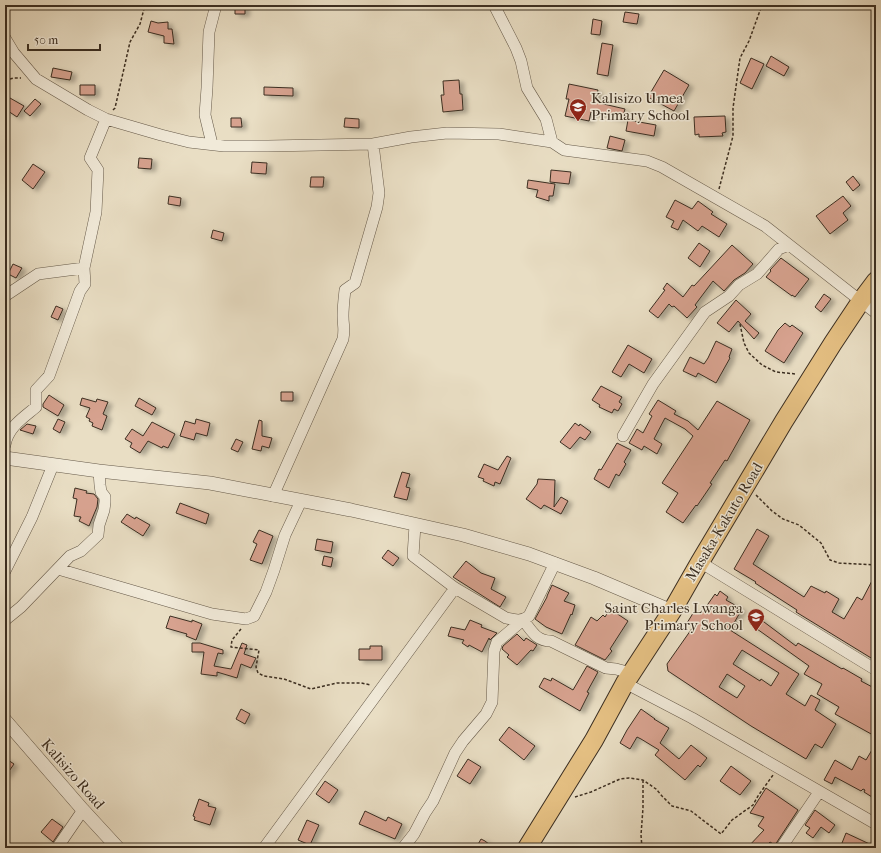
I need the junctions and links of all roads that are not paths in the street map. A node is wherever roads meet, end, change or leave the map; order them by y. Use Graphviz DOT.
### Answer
graph roads {
  1 [pos="216,5"];
  2 [pos="494,5"];
  3 [pos="5,38"];
  4 [pos="106,119"];
  5 [pos="552,142"];
  6 [pos="212,144"];
  7 [pos="373,144"];
  8 [pos="789,245"];
  9 [pos="84,268"];
  10 [pos="876,281"];
  11 [pos="5,296"];
  12 [pos="860,301"];
  13 [pos="876,313"];
  14 [pos="622,436"];
  15 [pos="5,445"];
  16 [pos="5,458"];
  17 [pos="53,465"];
  18 [pos="99,471"];
  19 [pos="274,496"];
  20 [pos="301,501"];
  21 [pos="415,525"];
  22 [pos="700,562"];
  23 [pos="555,563"];
  24 [pos="58,569"];
  25 [pos="5,571"];
  26 [pos="455,588"];
  27 [pos="5,607"];
  28 [pos="672,611"];
  29 [pos="6,619"];
  30 [pos="523,620"];
  31 [pos="876,670"];
  32 [pos="628,678"];
  33 [pos="5,720"];
  34 [pos="820,792"];
  35 [pos="83,810"];
  36 [pos="876,824"];
  37 [pos="57,848"];
  38 [pos="118,848"];
  39 [pos="264,848"];
  40 [pos="403,848"];
  41 [pos="527,848"];
  42 [pos="781,848"];
  1 -- 6 [label="street"];
  2 -- 5 [label="street"];
  3 -- 4 [label="street"];
  4 -- 6 [label="street"];
  4 -- 9 [label="street"];
  5 -- 7 [label="street"];
  5 -- 8 [label="street"];
  6 -- 7 [label="street"];
  7 -- 19 [label="street"];
  8 -- 12 [label="street"];
  8 -- 14 [label="street"];
  9 -- 11 [label="street"];
  9 -- 15 [label="street"];
  10 -- 12 [label="highway, Masaka-Kakuto Road"];
  12 -- 13 [label="street"];
  12 -- 22 [label="highway, Masaka-Kakuto Road"];
  16 -- 17 [label="street"];
  17 -- 18 [label="street"];
  17 -- 25 [label="street"];
  18 -- 19 [label="street"];
  18 -- 24 [label="street"];
  19 -- 20 [label="street"];
  20 -- 21 [label="street"];
  20 -- 24 [label="street"];
  21 -- 23 [label="street"];
  21 -- 26 [label="street"];
  22 -- 28 [label="highway, Masaka-Kakuto Road"];
  22 -- 31 [label="street"];
  23 -- 28 [label="street"];
  23 -- 30 [label="street"];
  24 -- 29 [label="street"];
  26 -- 30 [label="street"];
  26 -- 39 [label="street"];
  27 -- 29 [label="street"];
  28 -- 32 [label="highway, Masaka-Kakuto Road"];
  30 -- 32 [label="street"];
  30 -- 40 [label="street"];
  32 -- 34 [label="street"];
  32 -- 41 [label="highway, Masaka-Kakuto Road"];
  33 -- 35 [label="street, Kalisizo Road"];
  34 -- 36 [label="street"];
  34 -- 42 [label="street"];
  35 -- 37 [label="street"];
  35 -- 38 [label="street, Kalisizo Road"];
}
